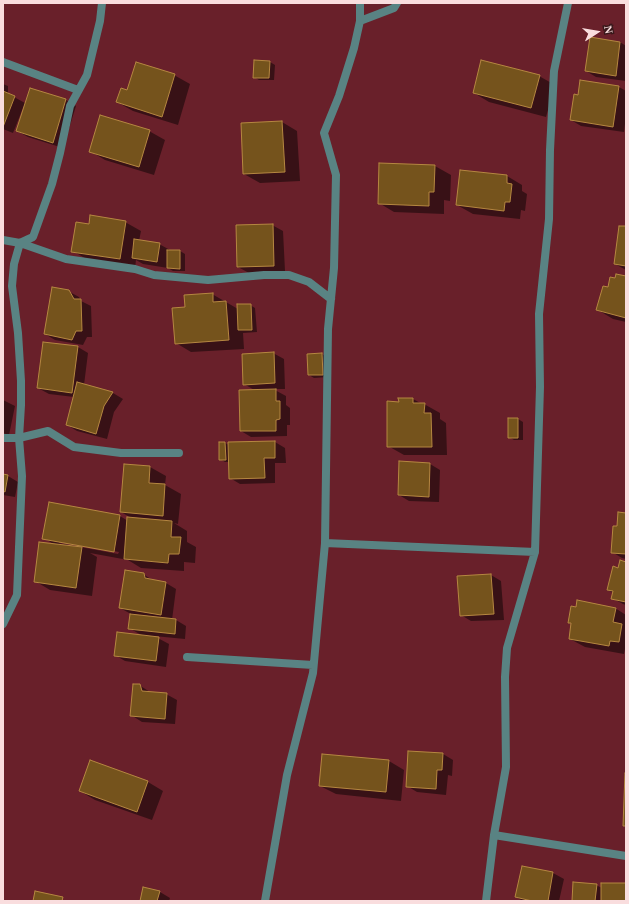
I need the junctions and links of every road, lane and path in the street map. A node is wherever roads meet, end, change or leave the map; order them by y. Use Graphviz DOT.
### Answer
graph roads {
  1 [pos="102,3"];
  2 [pos="360,3"];
  3 [pos="397,3"];
  4 [pos="568,3"];
  5 [pos="360,21"];
  6 [pos="3,62"];
  7 [pos="78,90"];
  8 [pos="3,240"];
  9 [pos="20,243"];
  10 [pos="331,299"];
  11 [pos="3,438"];
  12 [pos="19,438"];
  13 [pos="179,452"];
  14 [pos="325,543"];
  15 [pos="535,552"];
  16 [pos="3,624"];
  17 [pos="187,657"];
  18 [pos="313,665"];
  19 [pos="494,835"];
  20 [pos="626,856"];
  21 [pos="265,901"];
  22 [pos="486,901"];
  1 -- 7 [label="street"];
  2 -- 5 [label="street"];
  3 -- 5 [label="street"];
  4 -- 15 [label="street"];
  5 -- 10 [label="street"];
  6 -- 7 [label="street"];
  7 -- 9 [label="street"];
  8 -- 9 [label="street"];
  9 -- 10 [label="street"];
  9 -- 12 [label="street"];
  10 -- 14 [label="street"];
  11 -- 12 [label="street"];
  12 -- 13 [label="street"];
  12 -- 16 [label="street"];
  14 -- 15 [label="street"];
  14 -- 18 [label="street"];
  15 -- 19 [label="street"];
  17 -- 18 [label="street"];
  18 -- 21 [label="street"];
  19 -- 20 [label="street"];
  19 -- 22 [label="street"];
}
